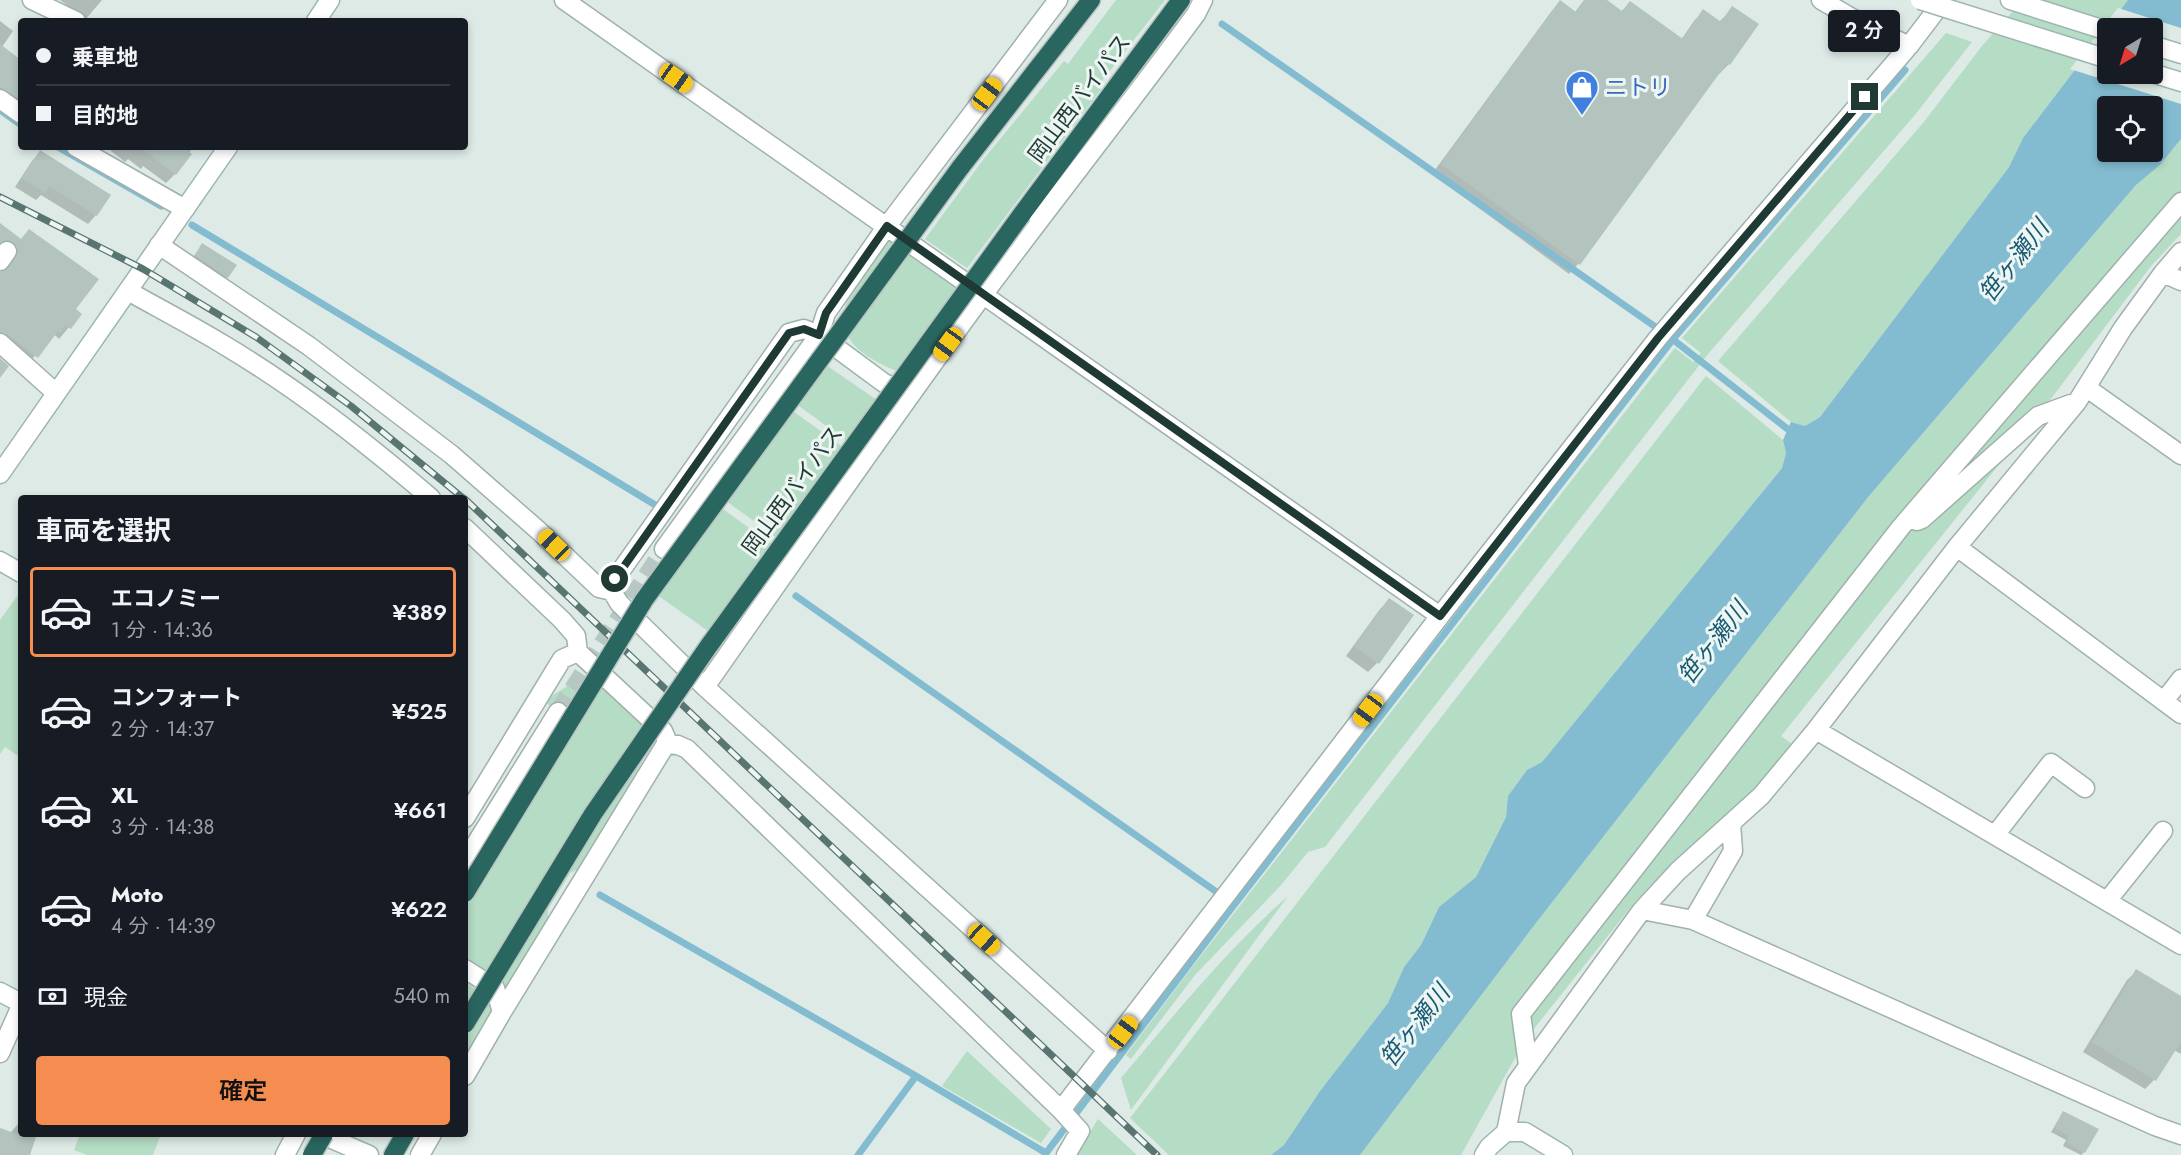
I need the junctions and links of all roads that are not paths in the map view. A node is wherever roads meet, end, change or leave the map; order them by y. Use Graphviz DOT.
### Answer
graph roads {
  1 [pos="32,0"];
  2 [pos="330,0"];
  3 [pos="564,0"];
  4 [pos="1058,0"];
  5 [pos="1090,0"];
  6 [pos="1181,0"];
  7 [pos="1203,0"];
  8 [pos="1821,0"];
  9 [pos="1920,0"];
  10 [pos="1944,0"];
  11 [pos="2010,0"];
  12 [pos="70,18"];
  13 [pos="318,18"];
  14 [pos="2097,28"];
  15 [pos="1909,46"];
  16 [pos="2163,48"];
  17 [pos="2181,54"];
  18 [pos="2097,56"];
  19 [pos="2163,76"];
  20 [pos="2181,82"];
  21 [pos="0,99"];
  22 [pos="18,112"];
  23 [pos="81,150"];
  24 [pos="226,150"];
  25 [pos="2181,202"];
  26 [pos="185,209"];
  27 [pos="887,226"];
  28 [pos="159,245"];
  29 [pos="2181,252"];
  30 [pos="2163,273"];
  31 [pos="2181,281"];
  32 [pos="128,291"];
  33 [pos="984,294"];
  34 [pos="819,335"];
  35 [pos="0,343"];
  36 [pos="56,393"];
  37 [pos="911,394"];
  38 [pos="2082,395"];
  39 [pos="2181,455"];
  40 [pos="0,474"];
  41 [pos="427,495"];
  42 [pos="1902,527"];
  43 [pos="468,531"];
  44 [pos="1957,547"];
  45 [pos="664,549"];
  46 [pos="0,561"];
  47 [pos="18,571"];
  48 [pos="612,591"];
  49 [pos="1440,616"];
  50 [pos="578,652"];
  51 [pos="2181,679"];
  52 [pos="705,687"];
  53 [pos="2164,701"];
  54 [pos="558,712"];
  55 [pos="2181,714"];
  56 [pos="1816,730"];
  57 [pos="666,744"];
  58 [pos="2085,788"];
  59 [pos="468,813"];
  60 [pos="1731,824"];
  61 [pos="2163,831"];
  62 [pos="1995,835"];
  63 [pos="468,856"];
  64 [pos="468,888"];
  65 [pos="2107,901"];
  66 [pos="1642,910"];
  67 [pos="1693,920"];
  68 [pos="2181,945"];
  69 [pos="468,971"];
  70 [pos="0,992"];
  71 [pos="18,1002"];
  72 [pos="18,1011"];
  73 [pos="502,1012"];
  74 [pos="468,1019"];
  75 [pos="1108,1052"];
  76 [pos="0,1053"];
  77 [pos="1528,1065"];
  78 [pos="468,1072"];
  79 [pos="1068,1117"];
  80 [pos="1506,1132"];
  81 [pos="2181,1135"];
  82 [pos="294,1137"];
  83 [pos="321,1137"];
  84 [pos="329,1137"];
  85 [pos="403,1137"];
  86 [pos="430,1137"];
  87 [pos="285,1155"];
  88 [pos="312,1155"];
  89 [pos="369,1155"];
  90 [pos="393,1155"];
  91 [pos="420,1155"];
  92 [pos="1066,1155"];
  93 [pos="1484,1155"];
  94 [pos="1563,1155"];
  1 -- 12 [label="street"];
  2 -- 13 [label="street"];
  3 -- 27 [label="street"];
  4 -- 27 [label="street"];
  5 -- 64 [label="highway, bridge"];
  6 -- 74 [label="highway, 岡山西バイパス, bridge"];
  7 -- 33 [label="street"];
  8 -- 15 [label="street"];
  9 -- 18 [label="street, bridge"];
  10 -- 15 [label="street"];
  11 -- 14 [label="street"];
  15 -- 49 [label="street"];
  16 -- 17 [label="street"];
  19 -- 20 [label="street"];
  21 -- 22 [label="street"];
  23 -- 26 [label="street"];
  24 -- 26 [label="street"];
  25 -- 42 [label="street"];
  26 -- 28 [label="street"];
  27 -- 33 [label="street"];
  27 -- 34 [label="street"];
  28 -- 32 [label="street"];
  28 -- 48 [label="street"];
  29 -- 30 [label="street"];
  30 -- 31 [label="street"];
  30 -- 38 [label="street"];
  32 -- 36 [label="street"];
  32 -- 41 [label="street"];
  33 -- 37 [label="street"];
  33 -- 49 [label="street"];
  34 -- 37 [label="street"];
  34 -- 45 [label="street"];
  34 -- 48 [label="street"];
  35 -- 36 [label="street"];
  36 -- 40 [label="street"];
  37 -- 52 [label="street"];
  38 -- 39 [label="street"];
  38 -- 42 [label="street"];
  38 -- 44 [label="street"];
  42 -- 77 [label="street"];
  43 -- 50 [label="street"];
  44 -- 53 [label="street"];
  44 -- 56 [label="street"];
  46 -- 47 [label="street"];
  48 -- 52 [label="street"];
  49 -- 75 [label="street"];
  50 -- 57 [label="street"];
  50 -- 59 [label="street"];
  51 -- 53 [label="street"];
  52 -- 75 [label="street"];
  53 -- 55 [label="street"];
  54 -- 63 [label="street"];
  56 -- 60 [label="street"];
  56 -- 62 [label="street"];
  57 -- 73 [label="street"];
  57 -- 79 [label="street"];
  58 -- 62 [label="street"];
  60 -- 66 [label="street"];
  60 -- 67 [label="street"];
  61 -- 65 [label="street"];
  62 -- 65 [label="street"];
  65 -- 68 [label="street"];
  66 -- 67 [label="street"];
  66 -- 77 [label="street"];
  67 -- 81 [label="street"];
  69 -- 73 [label="street"];
  70 -- 71 [label="street"];
  72 -- 76 [label="street"];
  73 -- 78 [label="street"];
  75 -- 79 [label="street"];
  77 -- 80 [label="street"];
  79 -- 92 [label="street"];
  80 -- 93 [label="street"];
  80 -- 94 [label="street"];
  82 -- 87 [label="street"];
  83 -- 88 [label="highway, bridge"];
  84 -- 89 [label="street"];
  85 -- 90 [label="highway"];
  86 -- 91 [label="street"];
}
